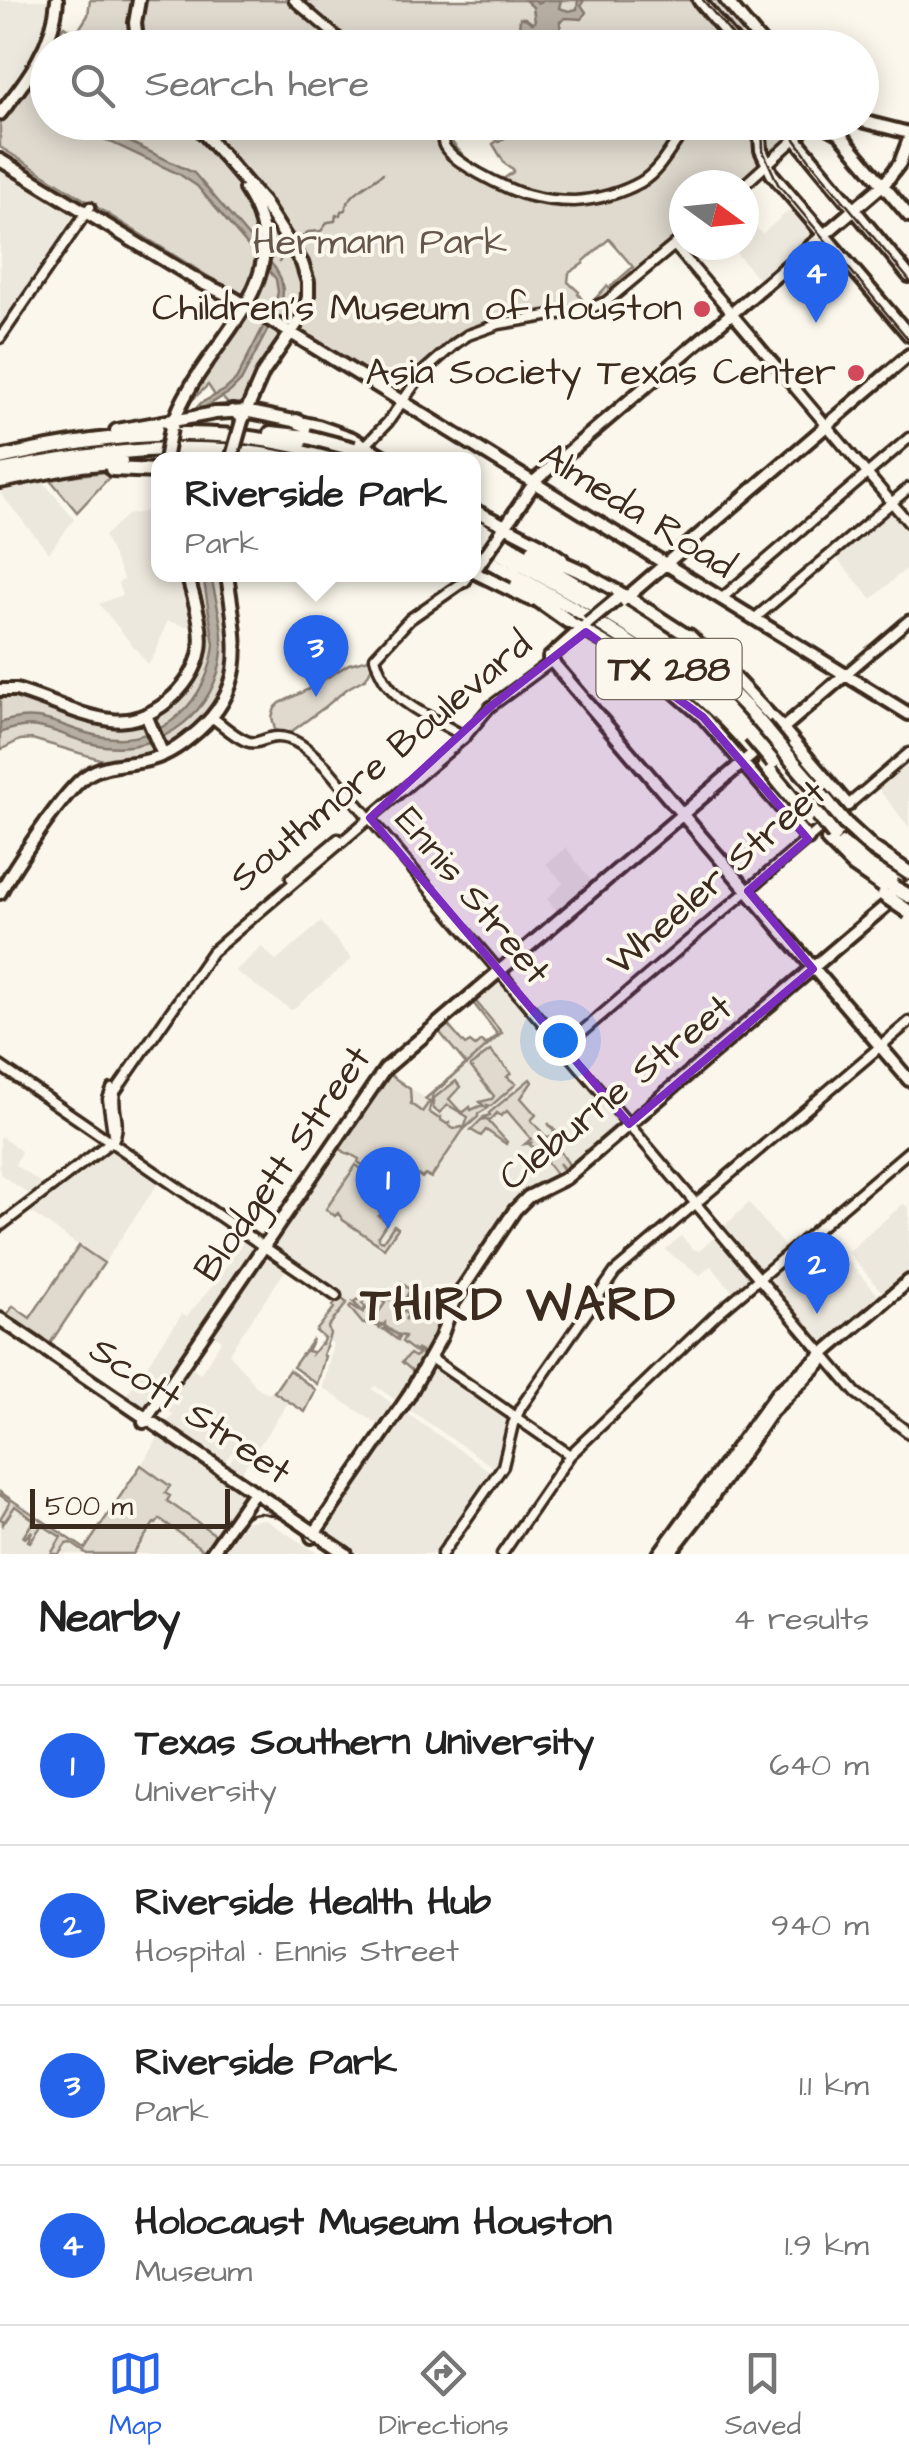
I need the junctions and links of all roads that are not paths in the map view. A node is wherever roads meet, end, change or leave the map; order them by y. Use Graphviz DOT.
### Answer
graph roads {
  1 [pos="55,0"];
  2 [pos="136,0"];
  3 [pos="294,0"];
  4 [pos="700,0"];
  5 [pos="709,0"];
  6 [pos="729,0"];
  7 [pos="49,30"];
  8 [pos="135,30"];
  9 [pos="329,30"];
  10 [pos="727,30"];
  11 [pos="730,30"];
  12 [pos="754,30"];
  13 [pos="30,63"];
  14 [pos="30,73"];
  15 [pos="0,106"];
  16 [pos="0,114"];
  17 [pos="879,126"];
  18 [pos="909,136"];
  19 [pos="206,140"];
  20 [pos="444,140"];
  21 [pos="676,140"];
  22 [pos="760,140"];
  23 [pos="845,140"];
  24 [pos="794,141"];
  25 [pos="909,154"];
  26 [pos="0,156"];
  27 [pos="767,165"];
  28 [pos="759,172"];
  29 [pos="884,184"];
  30 [pos="250,190"];
  31 [pos="89,210"];
  32 [pos="854,210"];
  33 [pos="909,213"];
  34 [pos="824,235"];
  35 [pos="669,249"];
  36 [pos="687,260"];
  37 [pos="909,276"];
  38 [pos="246,305"];
  39 [pos="732,314"];
  40 [pos="291,333"];
  41 [pos="909,335"];
  42 [pos="0,338"];
  43 [pos="909,355"];
  44 [pos="251,398"];
  45 [pos="402,401"];
  46 [pos="237,414"];
  47 [pos="263,415"];
  48 [pos="296,421"];
  49 [pos="826,426"];
  50 [pos="220,433"];
  51 [pos="373,434"];
  52 [pos="909,438"];
  53 [pos="166,442"];
  54 [pos="201,445"];
  55 [pos="355,450"];
  56 [pos="214,452"];
  57 [pos="229,452"];
  58 [pos="246,452"];
  59 [pos="296,452"];
  60 [pos="1,471"];
  61 [pos="866,473"];
  62 [pos="534,484"];
  63 [pos="909,488"];
  64 [pos="892,502"];
  65 [pos="519,506"];
  66 [pos="909,523"];
  67 [pos="504,528"];
  68 [pos="481,531"];
  69 [pos="481,532"];
  70 [pos="481,532"];
  71 [pos="481,533"];
  72 [pos="481,533"];
  73 [pos="481,534"];
  74 [pos="529,538"];
  75 [pos="481,558"];
  76 [pos="664,563"];
  77 [pos="481,574"];
  78 [pos="585,574"];
  79 [pos="481,575"];
  80 [pos="481,575"];
  81 [pos="189,582"];
  82 [pos="228,582"];
  83 [pos="457,582"];
  84 [pos="622,598"];
  85 [pos="721,599"];
  86 [pos="754,619"];
  87 [pos="909,620"];
  88 [pos="581,626"];
  89 [pos="688,636"];
  90 [pos="626,654"];
  91 [pos="551,660"];
  92 [pos="845,675"];
  93 [pos="0,690"];
  94 [pos="746,705"];
  95 [pos="909,714"];
  96 [pos="212,717"];
  97 [pos="148,719"];
  98 [pos="783,728"];
  99 [pos="463,736"];
  100 [pos="746,741"];
  101 [pos="161,751"];
  102 [pos="909,754"];
  103 [pos="743,764"];
  104 [pos="848,805"];
  105 [pos="682,814"];
  106 [pos="368,816"];
  107 [pos="808,839"];
  108 [pos="832,840"];
  109 [pos="907,872"];
  110 [pos="748,891"];
  111 [pos="0,893"];
  112 [pos="901,894"];
  113 [pos="813,968"];
  114 [pos="499,970"];
  115 [pos="909,1019"];
  116 [pos="879,1045"];
  117 [pos="564,1047"];
  118 [pos="0,1066"];
  119 [pos="909,1080"];
  120 [pos="629,1124"];
  121 [pos="110,1141"];
  122 [pos="909,1151"];
  123 [pos="695,1201"];
  124 [pos="0,1226"];
  125 [pos="262,1246"];
  126 [pos="760,1277"];
  127 [pos="909,1284"];
  128 [pos="336,1296"];
  129 [pos="0,1321"];
  130 [pos="826,1354"];
  131 [pos="429,1358"];
  132 [pos="794,1382"];
  133 [pos="514,1416"];
  134 [pos="144,1419"];
  135 [pos="909,1432"];
  136 [pos="570,1455"];
  137 [pos="252,1493"];
  138 [pos="314,1535"];
  139 [pos="211,1554"];
  140 [pos="343,1554"];
  141 [pos="442,1554"];
  142 [pos="502,1554"];
  143 [pos="659,1554"];
  144 [pos="669,1554"];
  1 -- 7 [label="main road"];
  2 -- 8 [label="main road"];
  3 -- 9 [label="street"];
  4 -- 10 [label="main road"];
  5 -- 11 [label="main road"];
  6 -- 12 [label="main road"];
  13 -- 15 [label="main road"];
  14 -- 16 [label="main road"];
  17 -- 18 [label="main road"];
  18 -- 29 [label="main road"];
  19 -- 30 [label="main road"];
  20 -- 21 [label="street"];
  22 -- 27 [label="main road"];
  23 -- 29 [label="main road"];
  24 -- 27 [label="street"];
  24 -- 32 [label="main road"];
  25 -- 29 [label="main road"];
  26 -- 31 [label="main road, Almeda Road"];
  27 -- 28 [label="street"];
  27 -- 34 [label="main road"];
  29 -- 32 [label="main road"];
  29 -- 33 [label="main road"];
  30 -- 38 [label="main road"];
  30 -- 40 [label="main road"];
  31 -- 38 [label="main road, Almeda Road"];
  31 -- 42 [label="street"];
  32 -- 34 [label="main road"];
  32 -- 37 [label="main road"];
  34 -- 39 [label="main road"];
  34 -- 41 [label="main road"];
  35 -- 45 [label="street"];
  36 -- 39 [label="street"];
  38 -- 40 [label="main road, Almeda Road"];
  38 -- 53 [label="main road"];
  39 -- 49 [label="street"];
  39 -- 62 [label="main road"];
  40 -- 44 [label="main road"];
  40 -- 45 [label="main road, Almeda Road"];
  43 -- 49 [label="main road, Southmore Boulevard"];
  44 -- 46 [label="main road"];
  44 -- 47 [label="main road"];
  45 -- 51 [label="street"];
  45 -- 62 [label="main road, Almeda Road"];
  46 -- 47 [label="main road"];
  46 -- 53 [label="main road"];
  46 -- 57 [label="main road, bridge"];
  47 -- 48 [label="main road"];
  48 -- 55 [label="main road"];
  48 -- 55 [label="highway"];
  49 -- 61 [label="street"];
  49 -- 76 [label="main road, Southmore Boulevard"];
  50 -- 54 [label="highway"];
  50 -- 55 [label="highway"];
  50 -- 55 [label="highway, bridge"];
  51 -- 55 [label="street"];
  51 -- 55 [label="street"];
  52 -- 61 [label="street"];
  53 -- 54 [label="highway"];
  53 -- 54 [label="highway"];
  53 -- 60 [label="highway"];
  53 -- 60 [label="highway"];
  53 -- 60 [label="highway"];
  54 -- 56 [label="highway"];
  54 -- 58 [label="highway"];
  54 -- 59 [label="highway"];
  61 -- 64 [label="street"];
  61 -- 85 [label="street"];
  62 -- 65 [label="main road"];
  62 -- 76 [label="main road, Almeda Road"];
  63 -- 64 [label="street"];
  64 -- 66 [label="street"];
  64 -- 86 [label="street"];
  65 -- 67 [label="main road"];
  65 -- 68 [label="main road"];
  65 -- 74 [label="main road"];
  67 -- 69 [label="main road"];
  67 -- 74 [label="main road"];
  67 -- 75 [label="main road, bridge"];
  70 -- 78 [label="highway"];
  71 -- 84 [label="highway, TX 288"];
  72 -- 100 [label="highway"];
  73 -- 88 [label="highway"];
  74 -- 78 [label="main road"];
  76 -- 84 [label="main road, Southmore Boulevard"];
  76 -- 85 [label="main road, Almeda Road"];
  77 -- 88 [label="main road"];
  78 -- 84 [label="main road"];
  79 -- 88 [label="highway"];
  80 -- 88 [label="highway, TX 288"];
  81 -- 97 [label="main road"];
  82 -- 96 [label="main road"];
  83 -- 99 [label="street"];
  84 -- 88 [label="main road, Southmore Boulevard, bridge"];
  84 -- 89 [label="main road"];
  84 -- 94 [label="highway, TX 288"];
  85 -- 86 [label="main road, Almeda Road"];
  86 -- 92 [label="main road, Almeda Road"];
  87 -- 92 [label="street, Blodgett Street"];
  88 -- 90 [label="main road"];
  88 -- 91 [label="main road, Southmore Boulevard"];
  88 -- 100 [label="highway, TX 288"];
  89 -- 94 [label="highway"];
  89 -- 98 [label="main road"];
  90 -- 100 [label="highway"];
  90 -- 103 [label="main road"];
  91 -- 99 [label="street, Southmore Boulevard"];
  91 -- 105 [label="main road"];
  92 -- 95 [label="main road, Almeda Road"];
  92 -- 98 [label="main road, Blodgett Street"];
  93 -- 97 [label="main road"];
  94 -- 109 [label="highway, TX 288, bridge"];
  96 -- 101 [label="main road"];
  96 -- 106 [label="street, Ennis Street"];
  97 -- 101 [label="main road"];
  98 -- 103 [label="main road, Blodgett Street"];
  98 -- 104 [label="main road"];
  99 -- 106 [label="street, Southmore Boulevard"];
  100 -- 108 [label="highway, bridge"];
  101 -- 111 [label="main road"];
  102 -- 104 [label="street, Wheeler Street"];
  103 -- 105 [label="main road, Blodgett Street"];
  103 -- 107 [label="main road"];
  104 -- 107 [label="street, Wheeler Street"];
  105 -- 110 [label="main road"];
  105 -- 114 [label="main road, Blodgett Street"];
  106 -- 114 [label="street, Ennis Street"];
  106 -- 121 [label="street, Southmore Boulevard"];
  107 -- 110 [label="street, Wheeler Street"];
  108 -- 112 [label="highway"];
  108 -- 112 [label="highway"];
  110 -- 113 [label="main road"];
  110 -- 117 [label="street, Wheeler Street"];
  112 -- 113 [label="main road, Cleburne Street"];
  113 -- 116 [label="main road"];
  113 -- 120 [label="main road, Cleburne Street"];
  114 -- 117 [label="street, Ennis Street"];
  114 -- 125 [label="main road, Blodgett Street"];
  115 -- 116 [label="street"];
  116 -- 119 [label="main road"];
  116 -- 123 [label="street"];
  117 -- 120 [label="street, Ennis Street"];
  118 -- 121 [label="street"];
  120 -- 123 [label="street, Ennis Street"];
  120 -- 131 [label="main road, Cleburne Street"];
  121 -- 124 [label="street"];
  121 -- 125 [label="street"];
  122 -- 126 [label="street"];
  123 -- 126 [label="street, Ennis Street"];
  123 -- 133 [label="street"];
  125 -- 128 [label="street"];
  125 -- 134 [label="main road, Blodgett Street"];
  126 -- 130 [label="street, Ennis Street"];
  126 -- 136 [label="street"];
  127 -- 130 [label="main road"];
  129 -- 134 [label="main road, Scott Street"];
  130 -- 132 [label="main road"];
  130 -- 135 [label="street, Ennis Street"];
  131 -- 133 [label="street"];
  131 -- 138 [label="main road, Cleburne Street"];
  132 -- 143 [label="main road"];
  132 -- 144 [label="main road"];
  133 -- 136 [label="street"];
  133 -- 141 [label="street"];
  134 -- 137 [label="main road, Scott Street"];
  136 -- 142 [label="street"];
  137 -- 138 [label="main road, Scott Street"];
  137 -- 139 [label="main road"];
  138 -- 140 [label="main road, Scott Street"];
}
